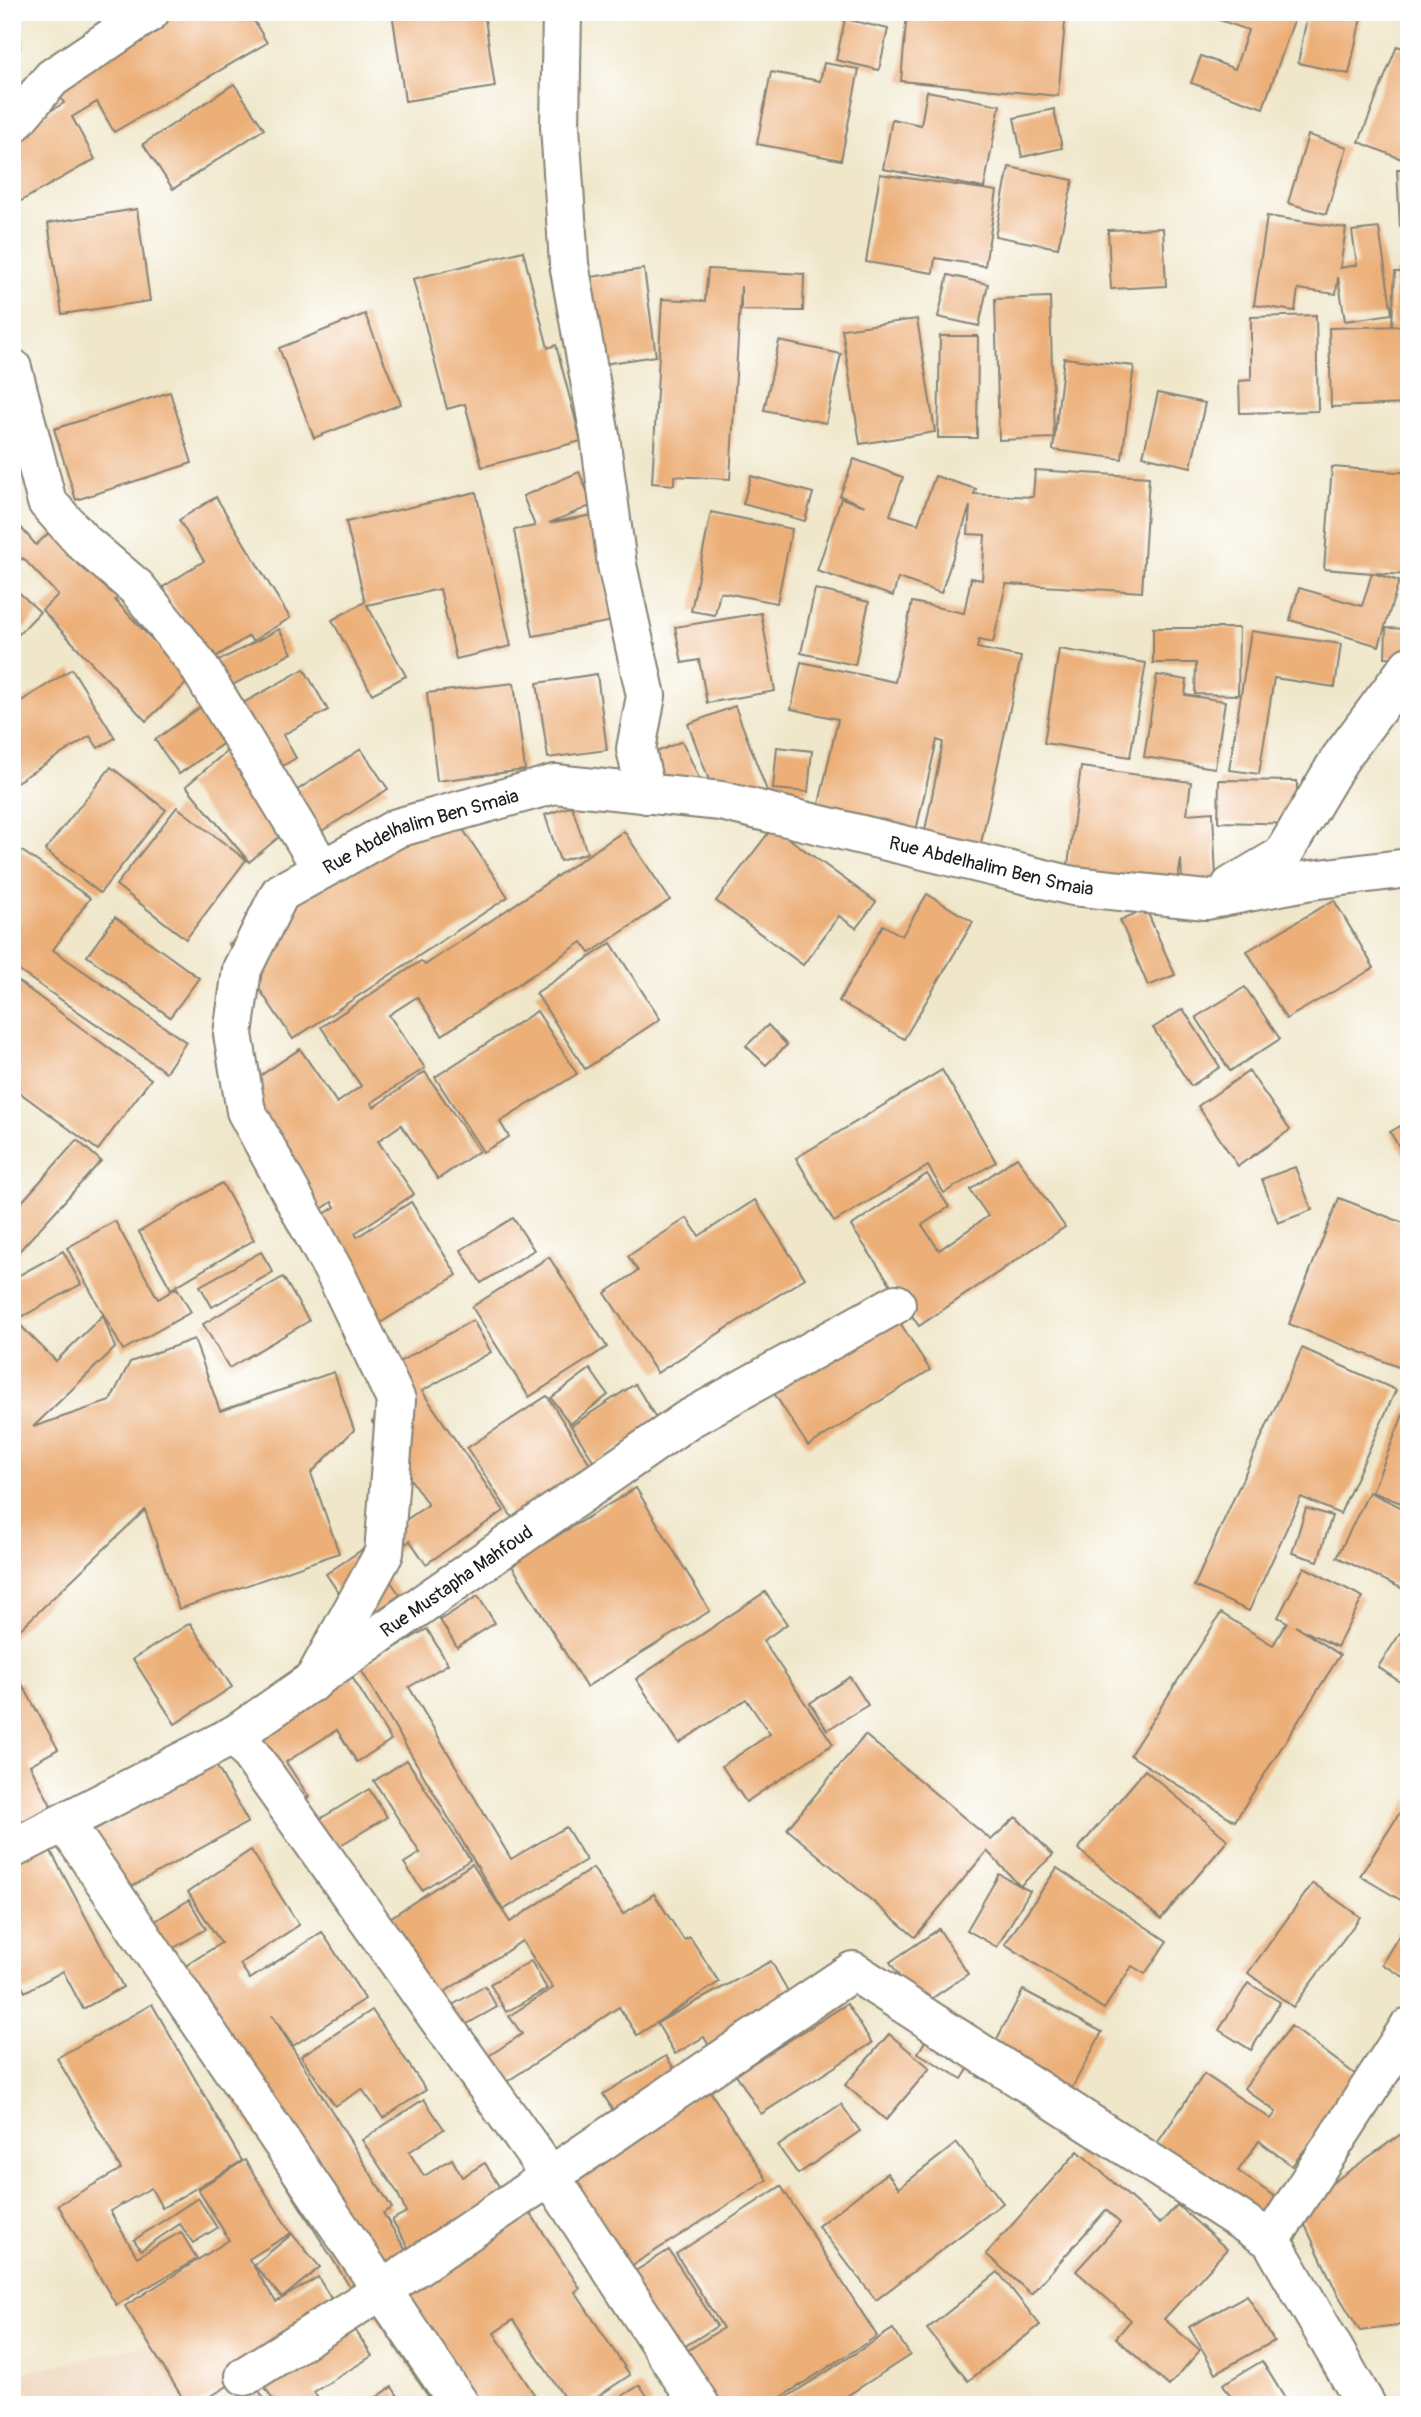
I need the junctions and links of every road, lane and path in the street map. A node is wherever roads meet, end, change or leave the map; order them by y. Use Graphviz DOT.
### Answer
graph roads {
  1 [pos="150,12"];
  2 [pos="562,12"];
  3 [pos="12,125"];
  4 [pos="12,368"];
  5 [pos="1409,666"];
  6 [pos="646,794"];
  7 [pos="1409,868"];
  8 [pos="322,869"];
  9 [pos="1206,900"];
  10 [pos="896,1304"];
  11 [pos="313,1682"];
  12 [pos="236,1734"];
  13 [pos="65,1823"];
  14 [pos="12,1849"];
  15 [pos="1409,2027"];
  16 [pos="549,2174"];
  17 [pos="1271,2240"];
  18 [pos="382,2290"];
  19 [pos="245,2376"];
  20 [pos="460,2405"];
  21 [pos="700,2405"];
  22 [pos="1366,2405"];
  1 -- 3 [label="street"];
  2 -- 6 [label="street"];
  4 -- 8 [label="street"];
  5 -- 9 [label="street"];
  6 -- 8 [label="street, Rue Abdelhalim Ben Smaia"];
  6 -- 9 [label="street, Rue Abdelhalim Ben Smaia"];
  7 -- 9 [label="street, Rue Abdelhalim Ben Smaia"];
  8 -- 11 [label="street, Rue Abdelhalim Ben Smaia"];
  10 -- 11 [label="street, Rue Mustapha Mahfoud"];
  11 -- 12 [label="street, Rue Mustapha Mahfoud"];
  12 -- 13 [label="street, Rue Mustapha Mahfoud"];
  12 -- 16 [label="street"];
  13 -- 14 [label="street, Rue Mustapha Mahfoud"];
  13 -- 18 [label="street"];
  15 -- 17 [label="street"];
  16 -- 17 [label="street"];
  16 -- 18 [label="street"];
  16 -- 21 [label="street"];
  17 -- 22 [label="street"];
  18 -- 19 [label="street"];
  18 -- 20 [label="street"];
}
